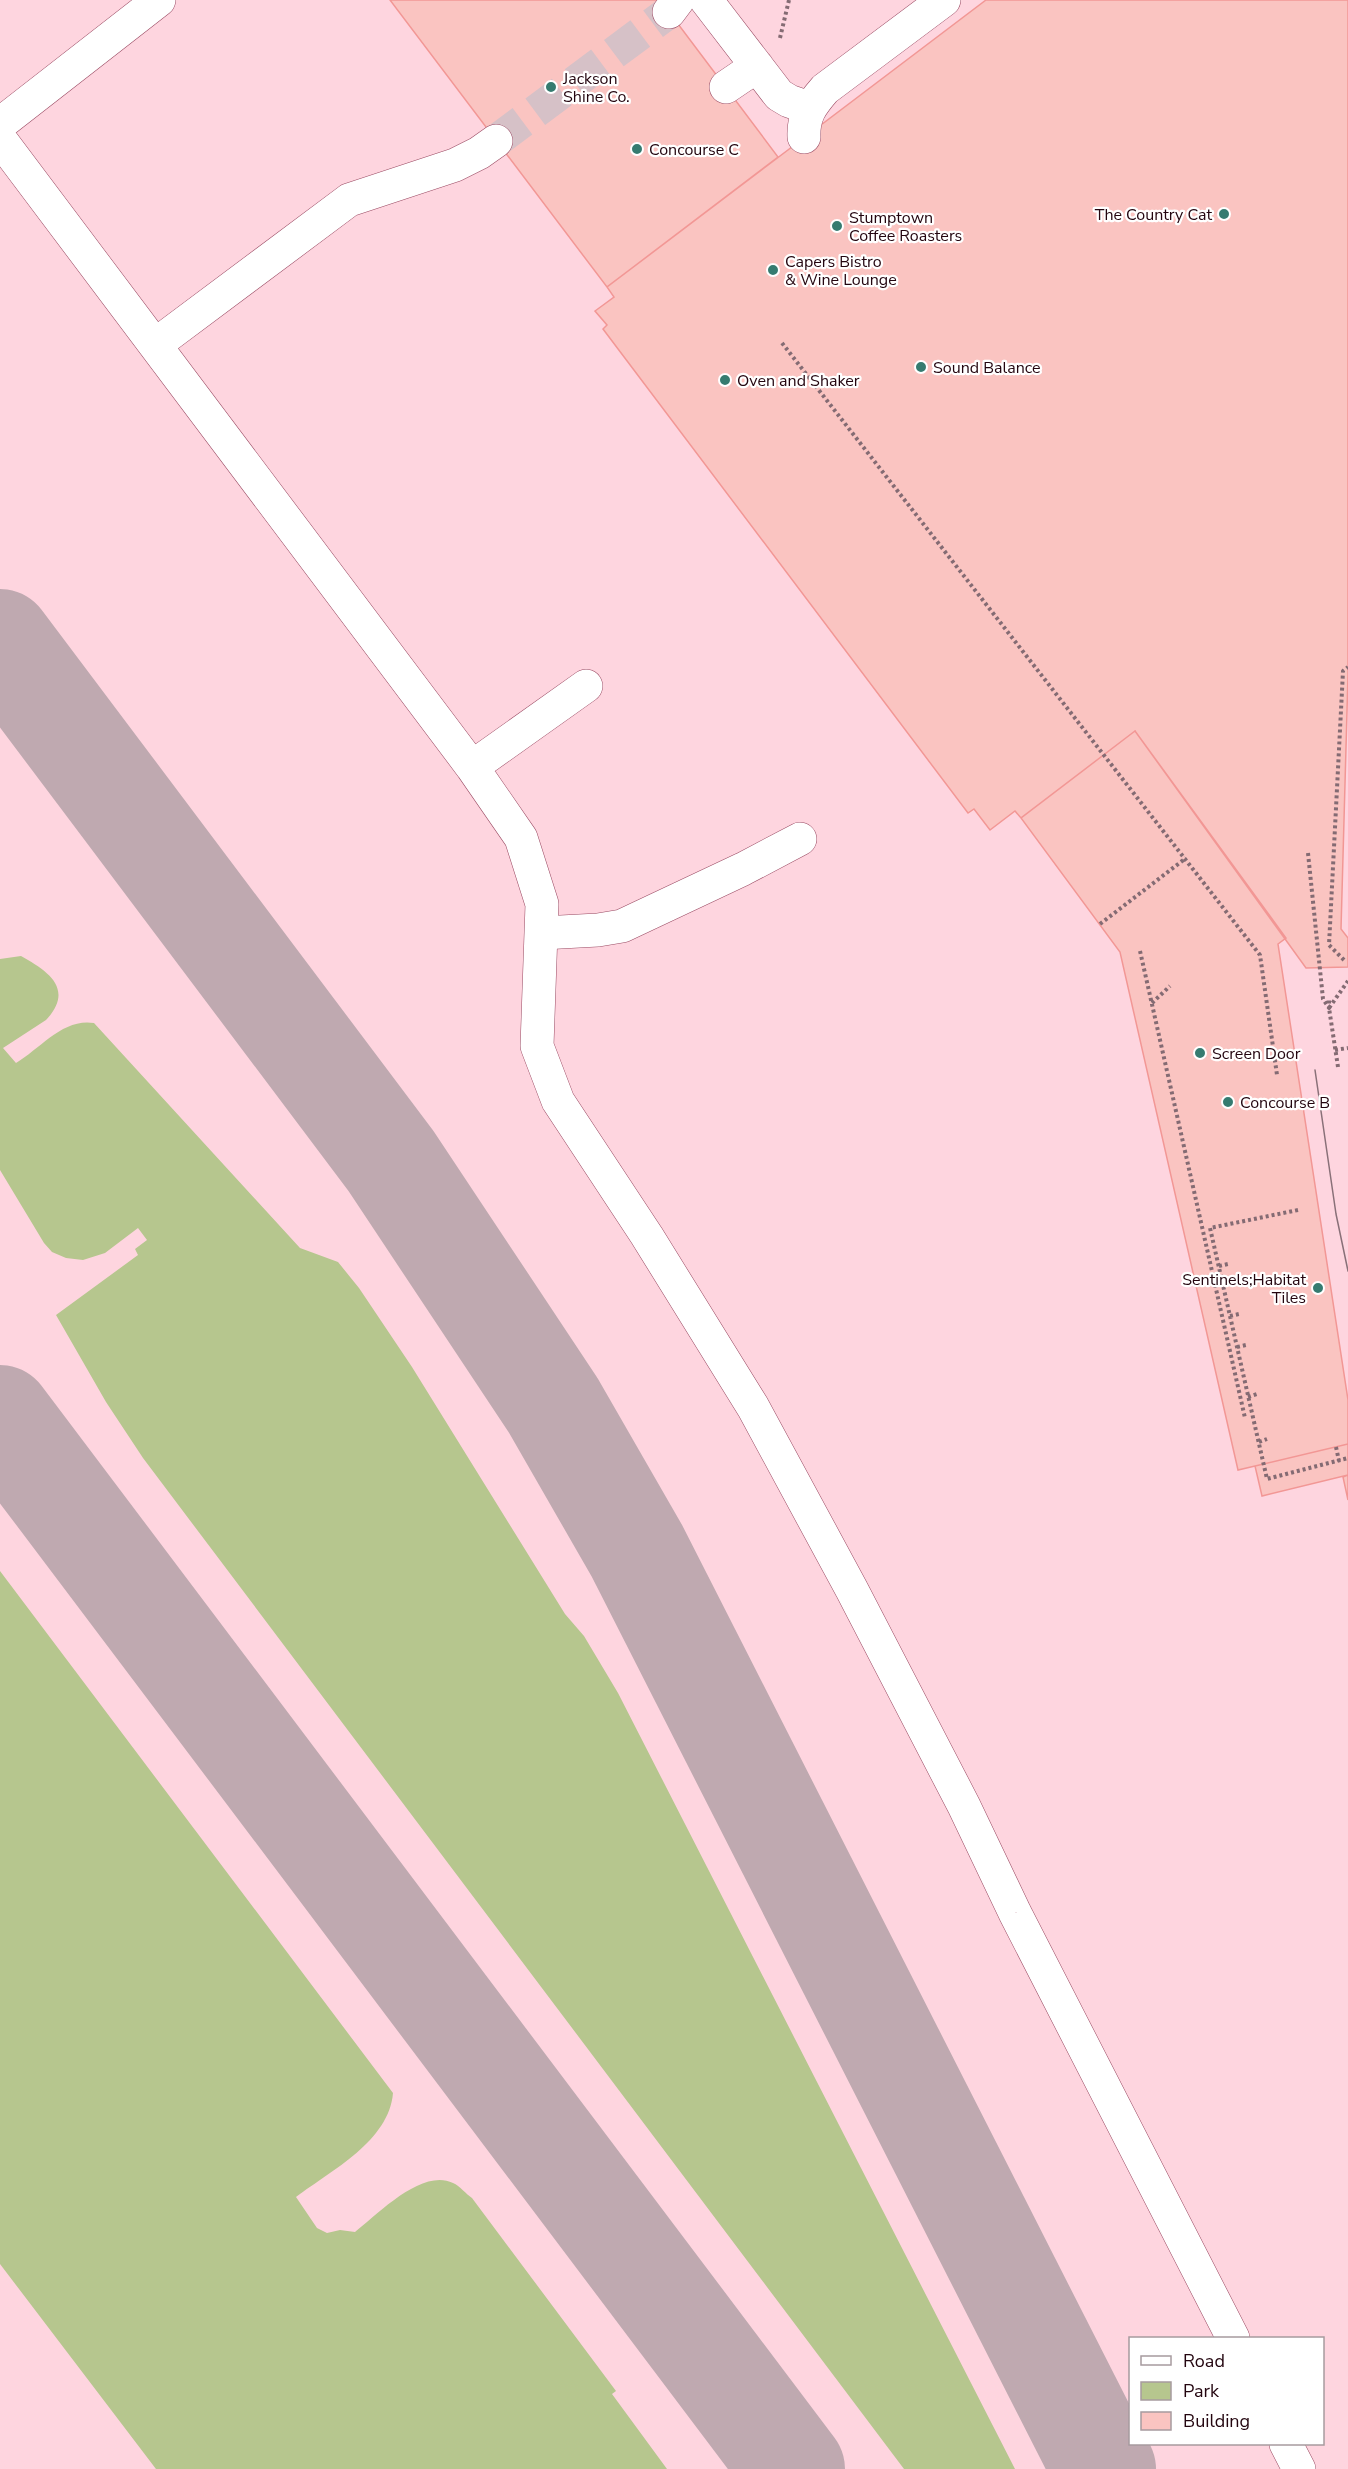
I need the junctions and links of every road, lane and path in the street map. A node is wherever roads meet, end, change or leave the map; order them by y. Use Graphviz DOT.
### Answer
graph roads {
  1 [pos="159,0"];
  2 [pos="706,0"];
  3 [pos="944,0"];
  4 [pos="757,66"];
  5 [pos="726,87"];
  6 [pos="0,124"];
  7 [pos="0,139"];
  8 [pos="483,149"];
  9 [pos="782,343"];
  10 [pos="155,345"];
  11 [pos="1348,668"];
  12 [pos="586,686"];
  13 [pos="472,767"];
  14 [pos="800,839"];
  15 [pos="1308,853"];
  16 [pos="1186,858"];
  17 [pos="1100,924"];
  18 [pos="542,933"];
  19 [pos="1140,951"];
  20 [pos="1344,960"];
  21 [pos="1348,981"];
  22 [pos="1170,986"];
  23 [pos="1329,998"];
  24 [pos="1152,1003"];
  25 [pos="1329,1008"];
  26 [pos="1348,1048"];
  27 [pos="1335,1050"];
  28 [pos="1338,1067"];
  29 [pos="1277,1075"];
  30 [pos="1298,1210"];
  31 [pos="1228,1264"];
  32 [pos="1219,1266"];
  33 [pos="1239,1314"];
  34 [pos="1230,1316"];
  35 [pos="1246,1345"];
  36 [pos="1237,1347"];
  37 [pos="1257,1394"];
  38 [pos="1248,1397"];
  39 [pos="1245,1418"];
  40 [pos="1267,1439"];
  41 [pos="1258,1442"];
  42 [pos="1336,1447"];
  43 [pos="1348,1458"];
  44 [pos="1339,1461"];
  45 [pos="1232,2337"];
  46 [pos="1287,2445"];
  47 [pos="1299,2469"];
  1 -- 6 [label="lane"];
  2 -- 4 [label="lane"];
  3 -- 4 [label="lane"];
  4 -- 5 [label="lane"];
  7 -- 10 [label="lane"];
  8 -- 10 [label="lane"];
  9 -- 16 [label="path"];
  10 -- 13 [label="lane"];
  11 -- 20 [label="path"];
  12 -- 13 [label="lane"];
  13 -- 18 [label="lane"];
  14 -- 18 [label="lane"];
  15 -- 25 [label="path"];
  16 -- 17 [label="path"];
  16 -- 29 [label="path"];
  18 -- 45 [label="lane"];
  19 -- 24 [label="path"];
  21 -- 25 [label="path"];
  22 -- 24 [label="path"];
  23 -- 25 [label="path"];
  24 -- 39 [label="path"];
  25 -- 27 [label="path"];
  26 -- 27 [label="path"];
  27 -- 28 [label="path"];
  30 -- 32 [label="path"];
  31 -- 32 [label="path"];
  32 -- 34 [label="path"];
  33 -- 34 [label="path"];
  34 -- 36 [label="path"];
  35 -- 36 [label="path"];
  36 -- 38 [label="path"];
  37 -- 38 [label="path"];
  38 -- 41 [label="path"];
  40 -- 41 [label="path"];
  41 -- 44 [label="path"];
  42 -- 44 [label="path"];
  43 -- 44 [label="path"];
  46 -- 47 [label="lane"];
}
